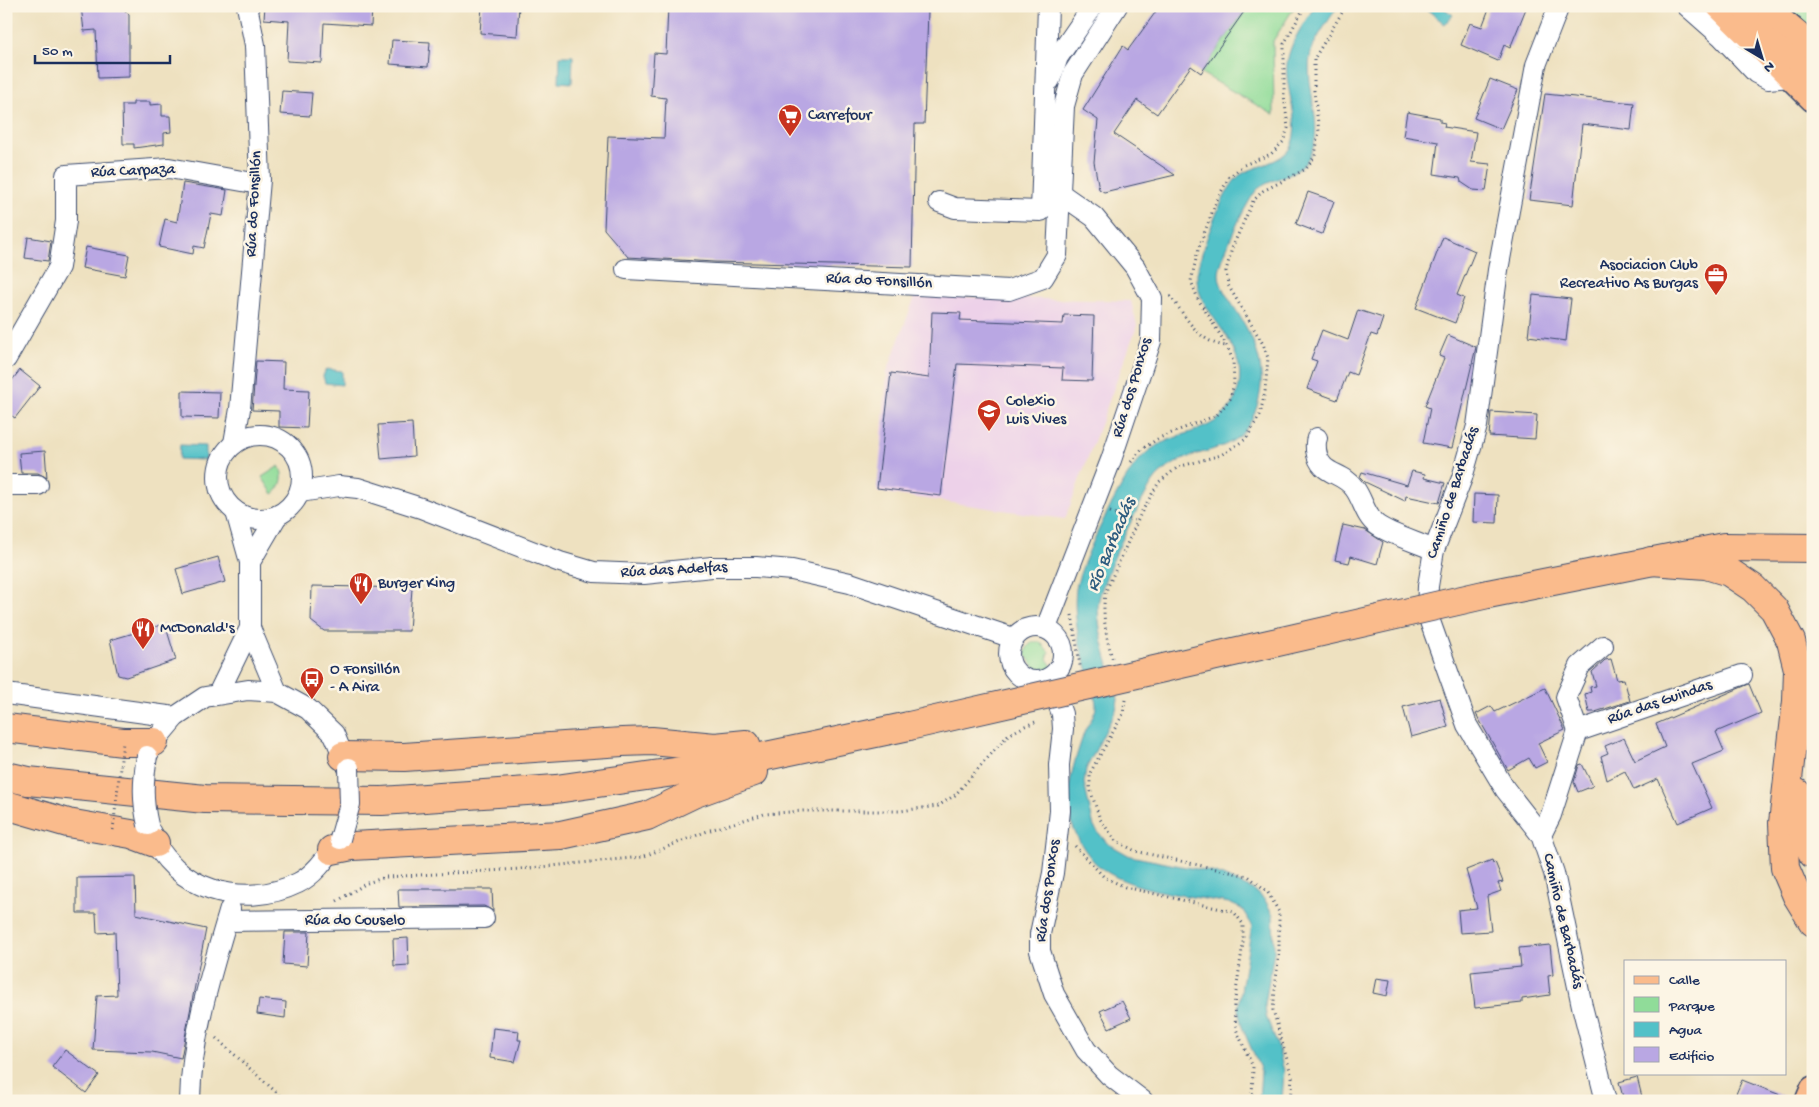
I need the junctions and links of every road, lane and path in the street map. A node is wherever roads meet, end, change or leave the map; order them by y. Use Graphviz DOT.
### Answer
graph roads {
  1 [pos="247,6"];
  2 [pos="1048,6"];
  3 [pos="1093,6"];
  4 [pos="1117,6"];
  5 [pos="1305,6"];
  6 [pos="1346,6"];
  7 [pos="1559,6"];
  8 [pos="1687,6"];
  9 [pos="1719,6"];
  10 [pos="1742,6"];
  11 [pos="1775,11"];
  12 [pos="1813,47"];
  13 [pos="1801,75"];
  14 [pos="1044,96"];
  15 [pos="1813,99"];
  16 [pos="259,184"];
  17 [pos="1061,194"];
  18 [pos="939,202"];
  19 [pos="626,268"];
  20 [pos="1168,293"];
  21 [pos="1227,346"];
  22 [pos="6,359"];
  23 [pos="241,403"];
  24 [pos="260,434"];
  25 [pos="1317,438"];
  26 [pos="234,443"];
  27 [pos="1130,463"];
  28 [pos="300,464"];
  29 [pos="6,485"];
  30 [pos="38,485"];
  31 [pos="339,486"];
  32 [pos="300,492"];
  33 [pos="1108,505"];
  34 [pos="236,512"];
  35 [pos="1109,512"];
  36 [pos="1104,513"];
  37 [pos="277,516"];
  38 [pos="1137,522"];
  39 [pos="1813,548"];
  40 [pos="1434,550"];
  41 [pos="1651,561"];
  42 [pos="250,562"];
  43 [pos="1072,613"];
  44 [pos="250,628"];
  45 [pos="1046,628"];
  46 [pos="1013,638"];
  47 [pos="1603,646"];
  48 [pos="1114,665"];
  49 [pos="1081,670"];
  50 [pos="1813,672"];
  51 [pos="1742,675"];
  52 [pos="1049,678"];
  53 [pos="277,692"];
  54 [pos="6,694"];
  55 [pos="218,694"];
  56 [pos="1125,697"];
  57 [pos="1062,714"];
  58 [pos="174,717"];
  59 [pos="6,728"];
  60 [pos="1578,731"];
  61 [pos="847,739"];
  62 [pos="124,742"];
  63 [pos="150,749"];
  64 [pos="346,762"];
  65 [pos="6,776"];
  66 [pos="6,805"];
  67 [pos="1060,811"];
  68 [pos="1783,823"];
  69 [pos="113,830"];
  70 [pos="151,834"];
  71 [pos="1541,835"];
  72 [pos="336,844"];
  73 [pos="1811,847"];
  74 [pos="1813,884"];
  75 [pos="235,895"];
  76 [pos="331,905"];
  77 [pos="484,918"];
  78 [pos="227,921"];
  79 [pos="1813,922"];
  80 [pos="200,1024"];
  81 [pos="1813,1089"];
  82 [pos="190,1101"];
  83 [pos="286,1101"];
  84 [pos="1143,1101"];
  85 [pos="1252,1101"];
  86 [pos="1290,1101"];
  87 [pos="1606,1101"];
  88 [pos="1808,1101"];
  1 -- 16 [label="street, Rúa do Fonsillón"];
  2 -- 14 [label="street"];
  3 -- 14 [label="street"];
  4 -- 17 [label="street"];
  5 -- 21 [label="path"];
  6 -- 38 [label="path"];
  7 -- 40 [label="street, Camiño de Barbadás"];
  8 -- 13 [label="street"];
  9 -- 13 [label="main road"];
  10 -- 13 [label="main road"];
  11 -- 12 [label="main road"];
  13 -- 15 [label="main road"];
  14 -- 18 [label="street"];
  16 -- 22 [label="street, Rúa Carpaza"];
  16 -- 23 [label="street, Rúa do Fonsillón"];
  17 -- 19 [label="street, Rúa do Fonsillón"];
  17 -- 45 [label="street, Rúa dos Ponxos"];
  20 -- 21 [label="path"];
  21 -- 27 [label="path"];
  23 -- 24 [label="street"];
  23 -- 26 [label="street, Rúa do Fonsillón"];
  24 -- 26 [label="street"];
  24 -- 28 [label="street"];
  25 -- 40 [label="street"];
  26 -- 34 [label="street"];
  28 -- 31 [label="street, Rúa das Adelfas"];
  28 -- 32 [label="street"];
  29 -- 30 [label="street"];
  31 -- 32 [label="street, Rúa das Adelfas"];
  31 -- 46 [label="street, Rúa das Adelfas"];
  32 -- 37 [label="street"];
  33 -- 36 [label="path"];
  34 -- 37 [label="street"];
  34 -- 42 [label="street"];
  35 -- 38 [label="path"];
  37 -- 42 [label="street"];
  38 -- 48 [label="path"];
  39 -- 41 [label="highway"];
  40 -- 71 [label="street, Camiño de Barbadás"];
  41 -- 61 [label="highway, bridge"];
  41 -- 68 [label="highway"];
  42 -- 44 [label="street"];
  43 -- 49 [label="path"];
  44 -- 53 [label="street"];
  44 -- 55 [label="street"];
  45 -- 46 [label="street"];
  45 -- 52 [label="street"];
  46 -- 52 [label="street"];
  47 -- 60 [label="street"];
  50 -- 73 [label="highway"];
  51 -- 60 [label="street, Rúa das Guindas"];
  52 -- 57 [label="street, Rúa dos Ponxos"];
  53 -- 55 [label="street"];
  53 -- 64 [label="street"];
  54 -- 58 [label="street"];
  55 -- 58 [label="street"];
  56 -- 86 [label="path"];
  57 -- 67 [label="street, Rúa dos Ponxos"];
  57 -- 76 [label="path"];
  58 -- 63 [label="street"];
  59 -- 62 [label="highway"];
  60 -- 71 [label="street"];
  61 -- 64 [label="highway"];
  61 -- 65 [label="highway"];
  61 -- 72 [label="highway"];
  62 -- 63 [label="highway"];
  62 -- 69 [label="path, bridge"];
  63 -- 70 [label="street, bridge"];
  64 -- 72 [label="street, bridge"];
  66 -- 69 [label="highway"];
  67 -- 84 [label="street, Rúa dos Ponxos"];
  67 -- 85 [label="path"];
  68 -- 74 [label="highway"];
  68 -- 79 [label="highway"];
  69 -- 70 [label="highway"];
  70 -- 75 [label="street"];
  71 -- 87 [label="street, Camiño de Barbadás"];
  72 -- 75 [label="street"];
  75 -- 78 [label="street"];
  77 -- 78 [label="street, Rúa do Couselo"];
  78 -- 80 [label="street"];
  80 -- 82 [label="street"];
  80 -- 83 [label="path"];
  81 -- 88 [label="main road"];
}
